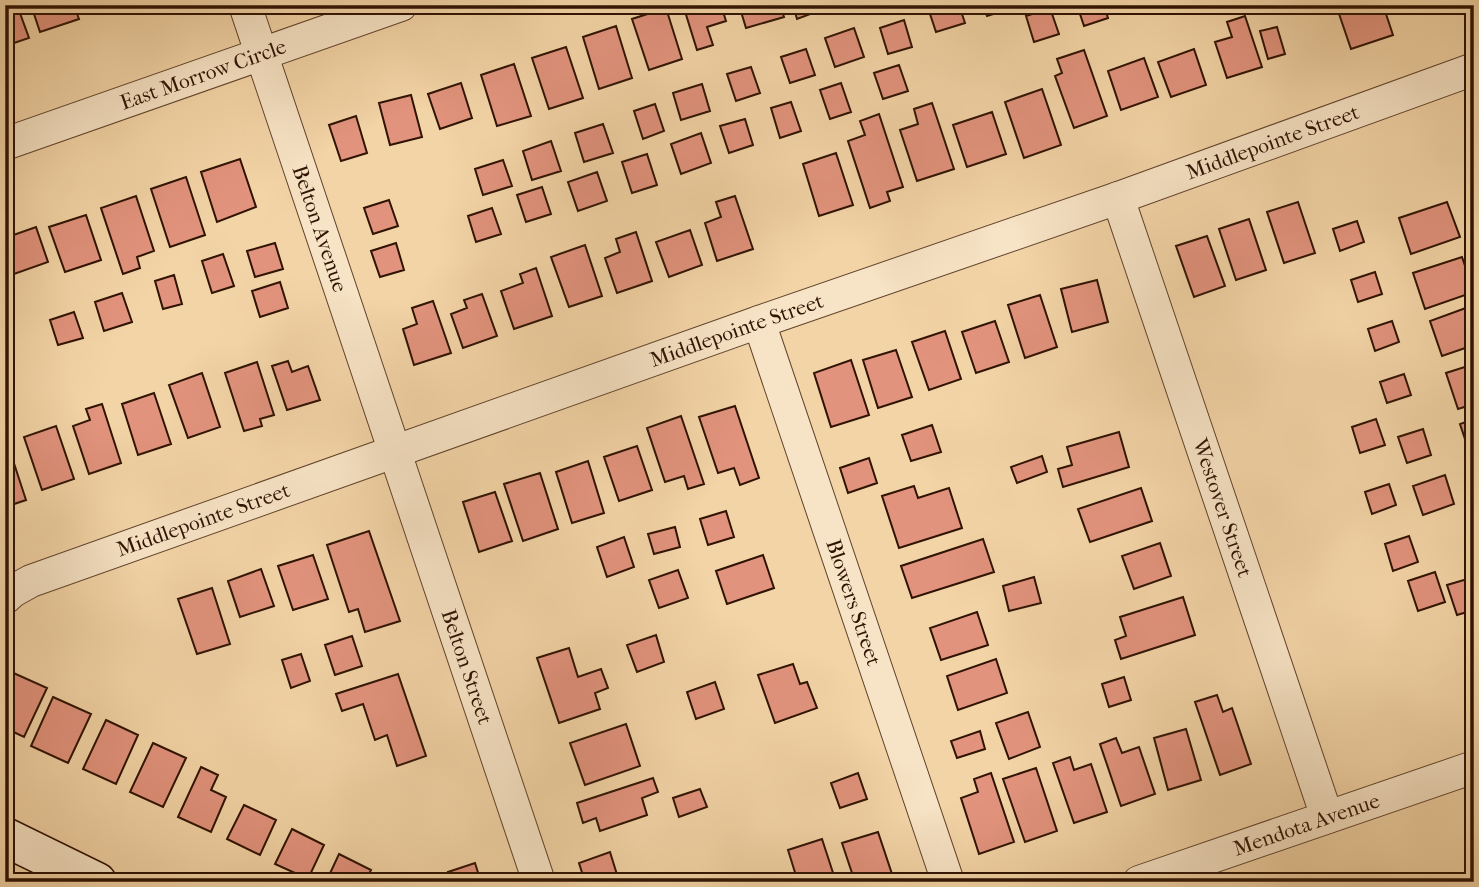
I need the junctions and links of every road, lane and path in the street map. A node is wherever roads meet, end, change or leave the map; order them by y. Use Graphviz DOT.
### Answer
graph roads {
  1 [pos="245,5"];
  2 [pos="401,5"];
  3 [pos="262,55"];
  4 [pos="1474,69"];
  5 [pos="5,144"];
  6 [pos="1118,198"];
  7 [pos="759,322"];
  8 [pos="394,451"];
  9 [pos="5,598"];
  10 [pos="1474,767"];
  11 [pos="1327,817"];
  12 [pos="5,837"];
  13 [pos="97,882"];
  14 [pos="539,882"];
  15 [pos="948,882"];
  16 [pos="1139,882"];
  1 -- 3 [label="street, Belton Avenue"];
  2 -- 3 [label="street, East Morrow Circle"];
  3 -- 5 [label="street, East Morrow Circle"];
  3 -- 8 [label="street, Belton Avenue"];
  4 -- 6 [label="street, Middlepointe Street"];
  6 -- 7 [label="street, Middlepointe Street"];
  6 -- 11 [label="street, Westover Street"];
  7 -- 8 [label="street, Middlepointe Street"];
  7 -- 15 [label="street, Blowers Street"];
  8 -- 9 [label="street, Middlepointe Street"];
  8 -- 14 [label="street, Belton Street"];
  10 -- 11 [label="street, Mendota Avenue"];
  11 -- 16 [label="street, Mendota Avenue"];
  12 -- 13 [label="street"];
}
